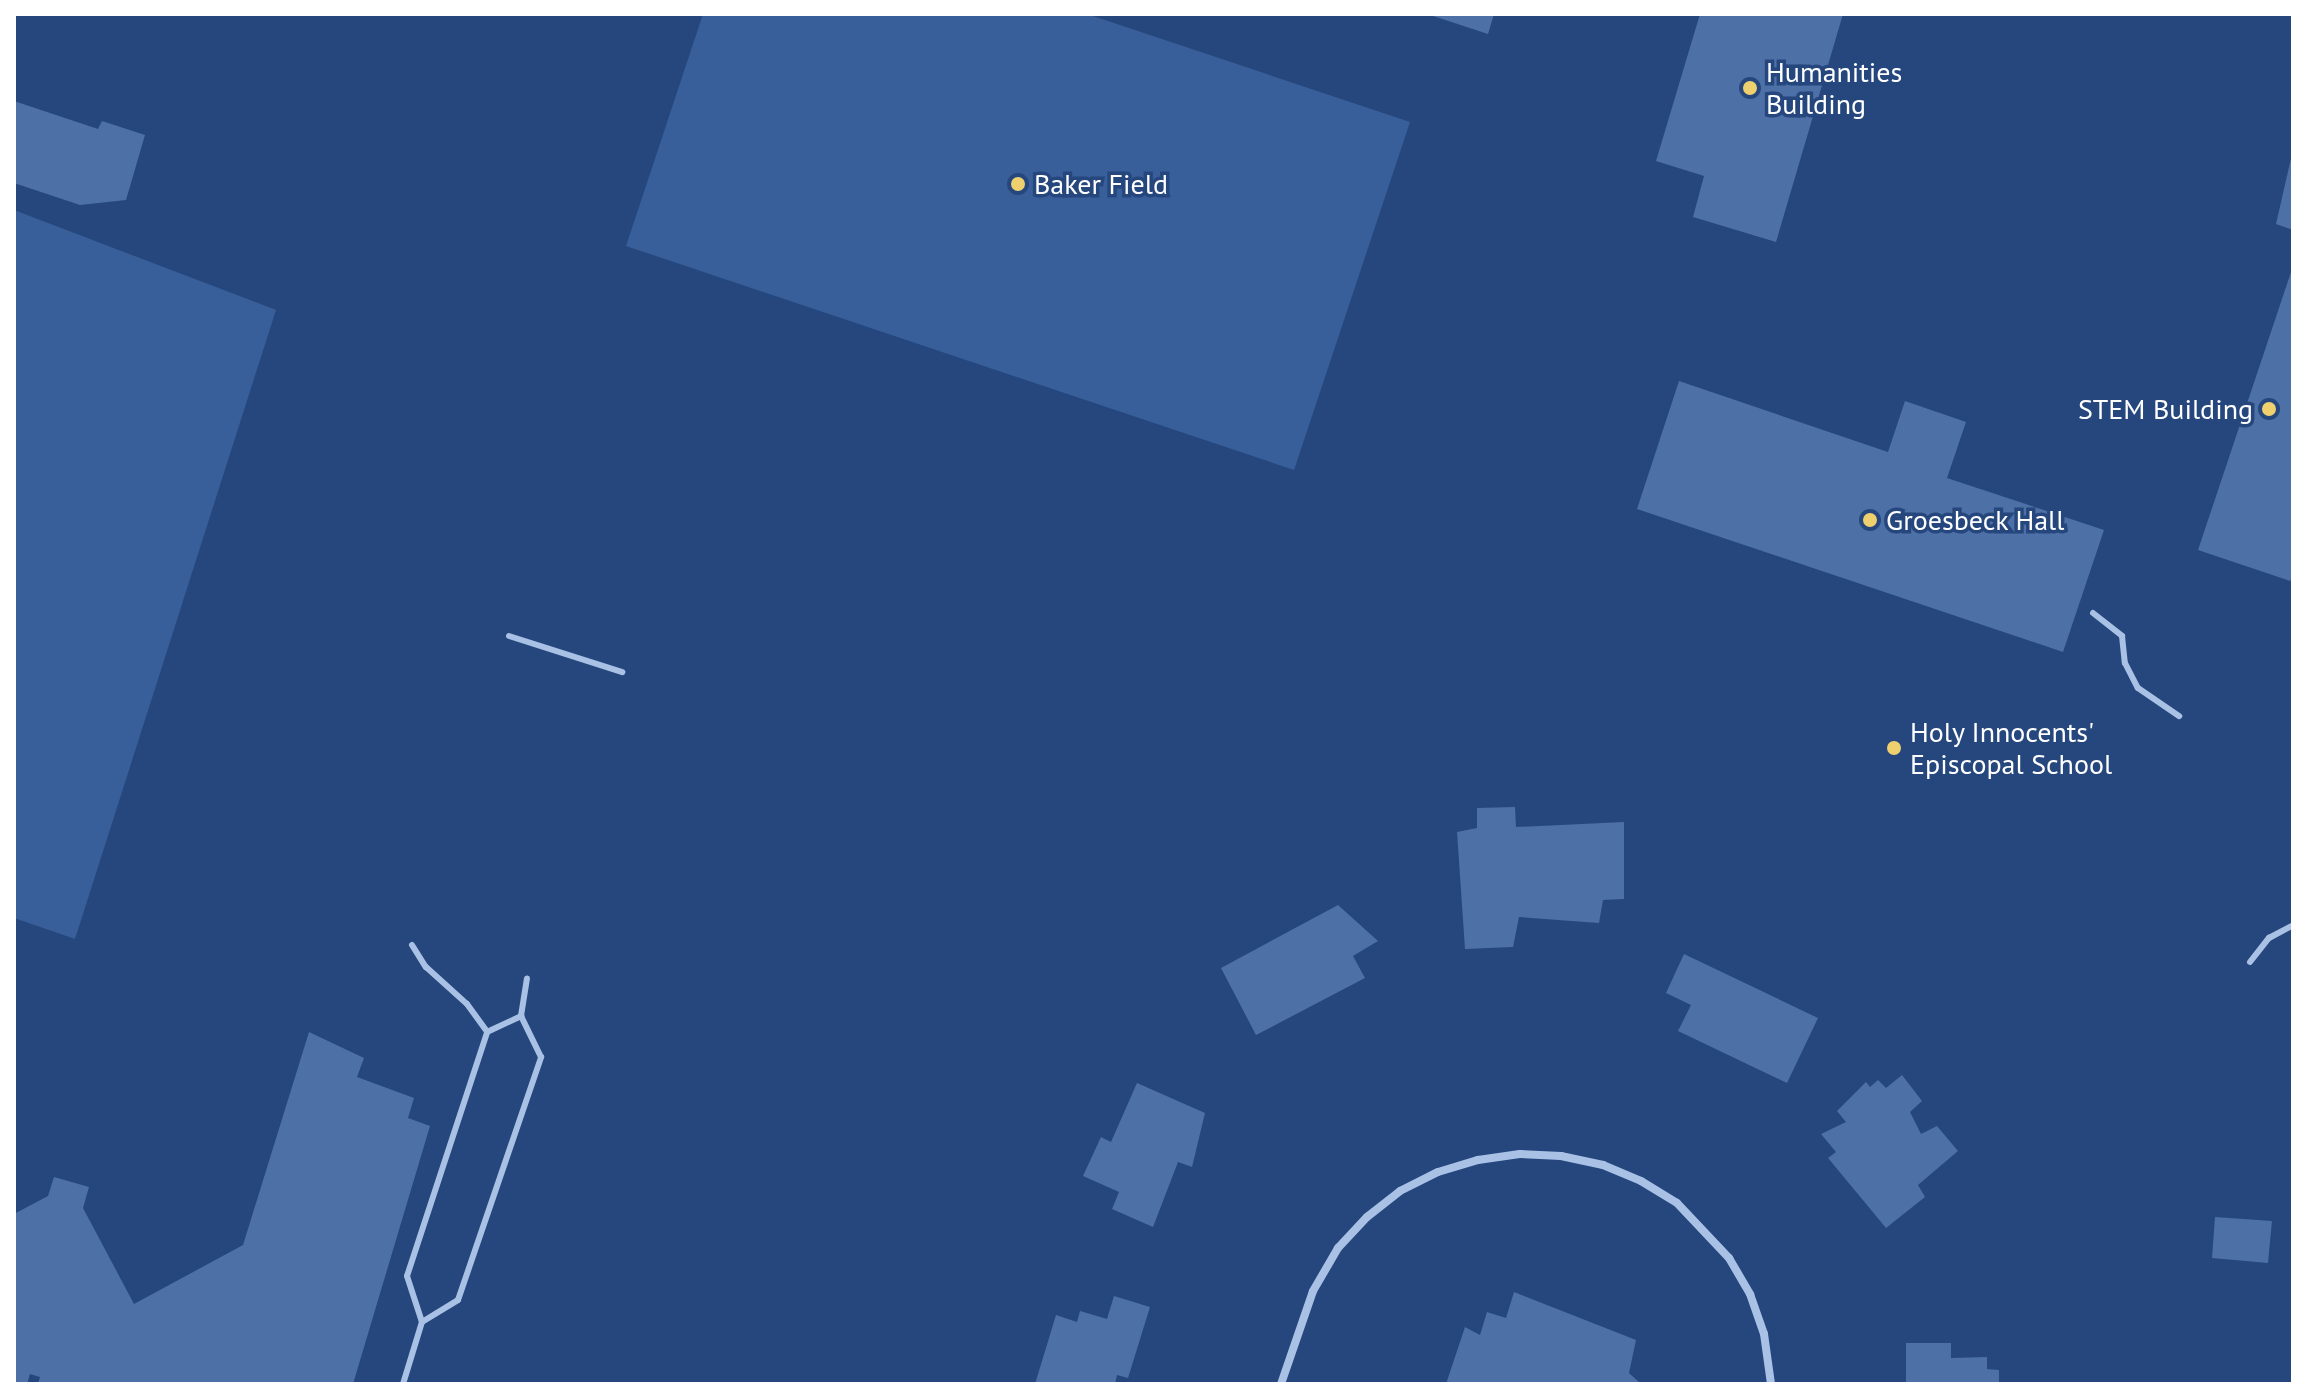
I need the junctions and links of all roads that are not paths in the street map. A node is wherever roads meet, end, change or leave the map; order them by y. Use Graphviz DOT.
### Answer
graph roads {
  1 [pos="2093,613"];
  2 [pos="509,636"];
  3 [pos="622,672"];
  4 [pos="2179,716"];
  5 [pos="2293,925"];
  6 [pos="412,945"];
  7 [pos="2250,962"];
  8 [pos="527,978"];
  9 [pos="521,1016"];
  10 [pos="487,1032"];
  11 [pos="422,1322"];
  12 [pos="403,1384"];
  13 [pos="1281,1384"];
  14 [pos="1771,1384"];
  1 -- 4 [label="lane"];
  2 -- 3 [label="lane"];
  5 -- 7 [label="lane"];
  6 -- 10 [label="lane"];
  8 -- 9 [label="lane"];
  9 -- 10 [label="lane"];
  9 -- 11 [label="lane"];
  10 -- 11 [label="lane"];
  11 -- 12 [label="lane"];
  13 -- 14 [label="street"];
}
